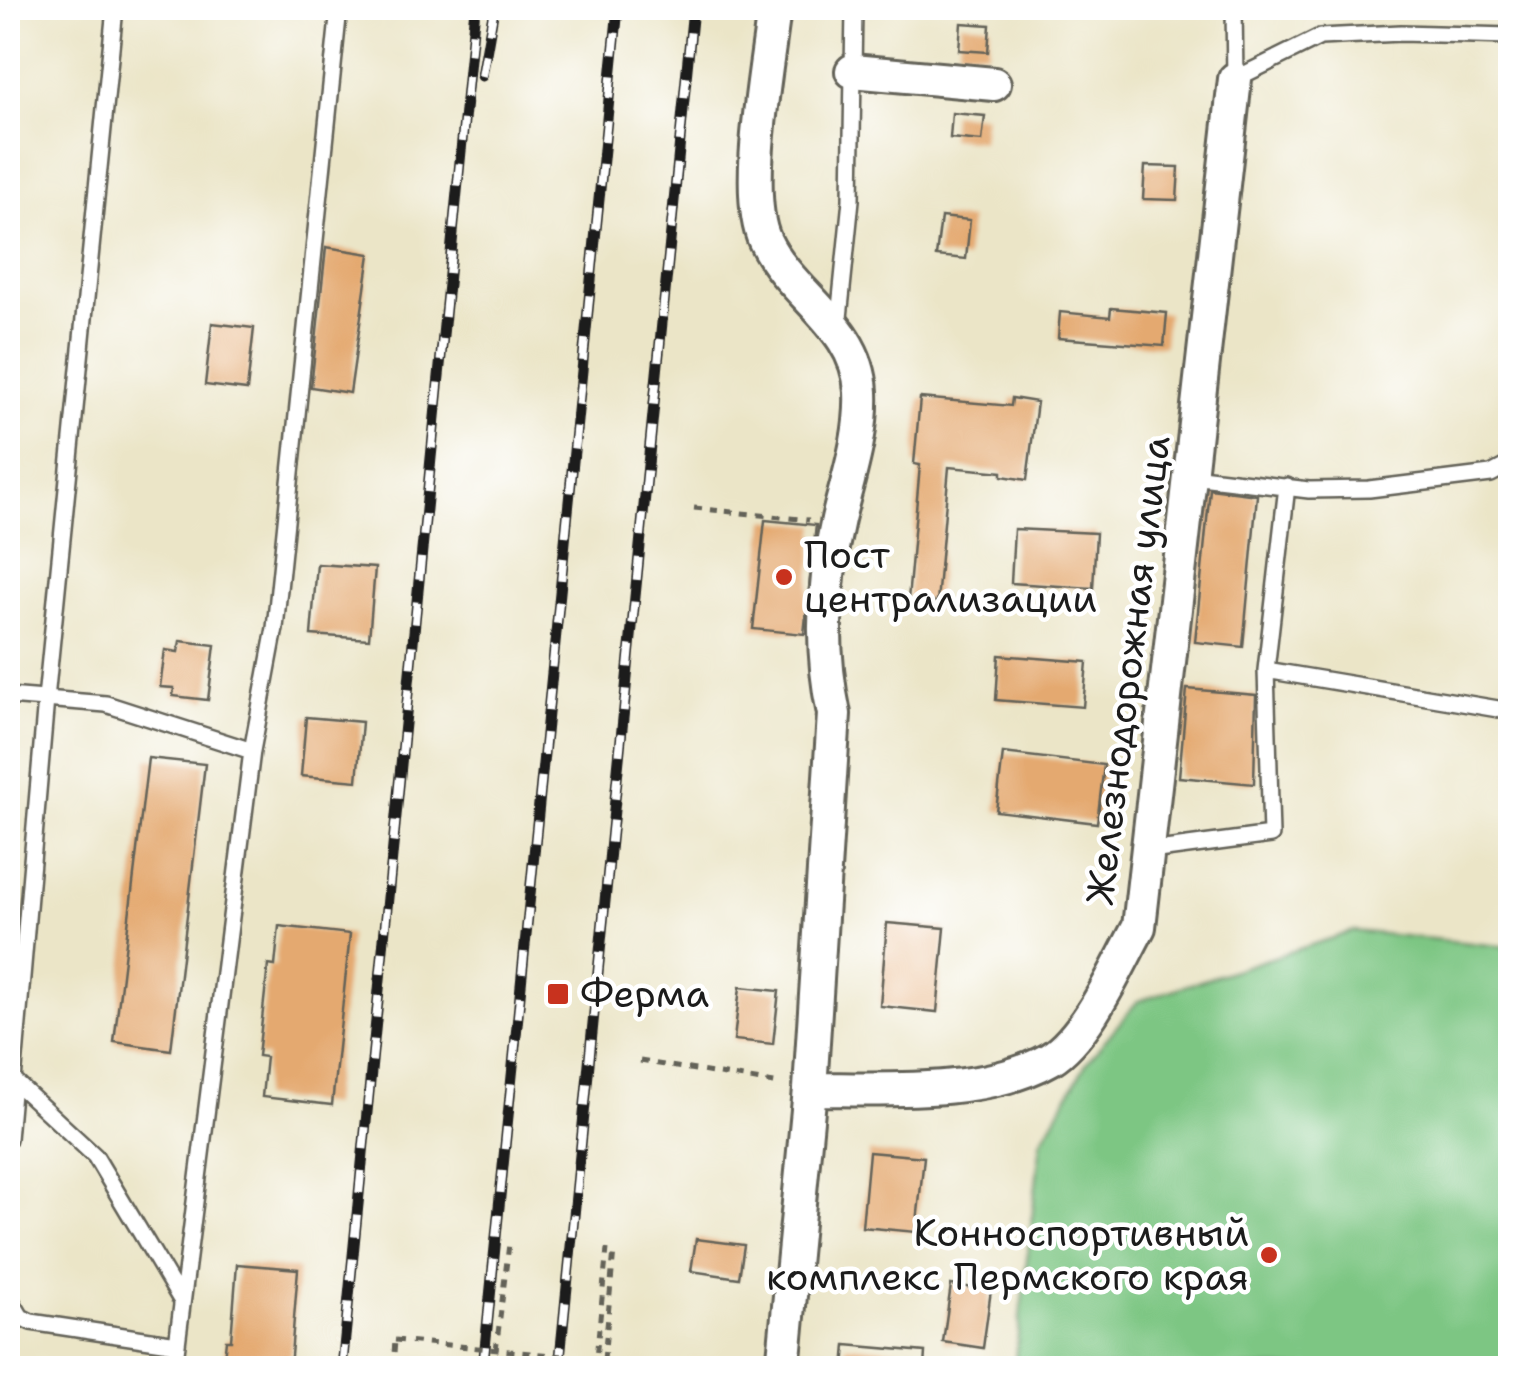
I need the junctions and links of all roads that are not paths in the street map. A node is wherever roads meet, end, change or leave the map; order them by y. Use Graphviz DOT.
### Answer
graph roads {
  1 [pos="116,8"];
  2 [pos="339,8"];
  3 [pos="774,8"];
  4 [pos="854,8"];
  5 [pos="1234,8"];
  6 [pos="1510,36"];
  7 [pos="852,71"];
  8 [pos="1235,79"];
  9 [pos="994,84"];
  10 [pos="838,328"];
  11 [pos="1510,464"];
  12 [pos="1491,474"];
  13 [pos="1192,476"];
  14 [pos="1510,477"];
  15 [pos="1286,486"];
  16 [pos="1266,670"];
  17 [pos="8,696"];
  18 [pos="46,699"];
  19 [pos="1510,711"];
  20 [pos="252,751"];
  21 [pos="1150,851"];
  22 [pos="12,1079"];
  23 [pos="810,1090"];
  24 [pos="8,1139"];
  25 [pos="8,1294"];
  26 [pos="182,1301"];
  27 [pos="177,1344"];
  28 [pos="174,1368"];
  29 [pos="784,1368"];
  1 -- 18 [label="lane"];
  2 -- 20 [label="lane"];
  3 -- 10 [label="street"];
  4 -- 7 [label="lane"];
  5 -- 8 [label="lane"];
  6 -- 8 [label="lane"];
  7 -- 9 [label="street"];
  7 -- 10 [label="lane"];
  8 -- 13 [label="street, Железнодорожная улица"];
  10 -- 23 [label="street"];
  11 -- 12 [label="lane"];
  12 -- 14 [label="lane"];
  12 -- 15 [label="lane"];
  13 -- 15 [label="lane"];
  13 -- 21 [label="street, Железнодорожная улица"];
  15 -- 16 [label="lane"];
  16 -- 19 [label="lane"];
  16 -- 21 [label="lane"];
  17 -- 18 [label="lane"];
  18 -- 20 [label="lane"];
  18 -- 22 [label="lane"];
  20 -- 26 [label="lane"];
  21 -- 23 [label="street, Железнодорожная улица"];
  22 -- 24 [label="lane"];
  22 -- 26 [label="lane"];
  23 -- 29 [label="street"];
  25 -- 27 [label="lane"];
  26 -- 27 [label="lane"];
  27 -- 28 [label="lane"];
}
